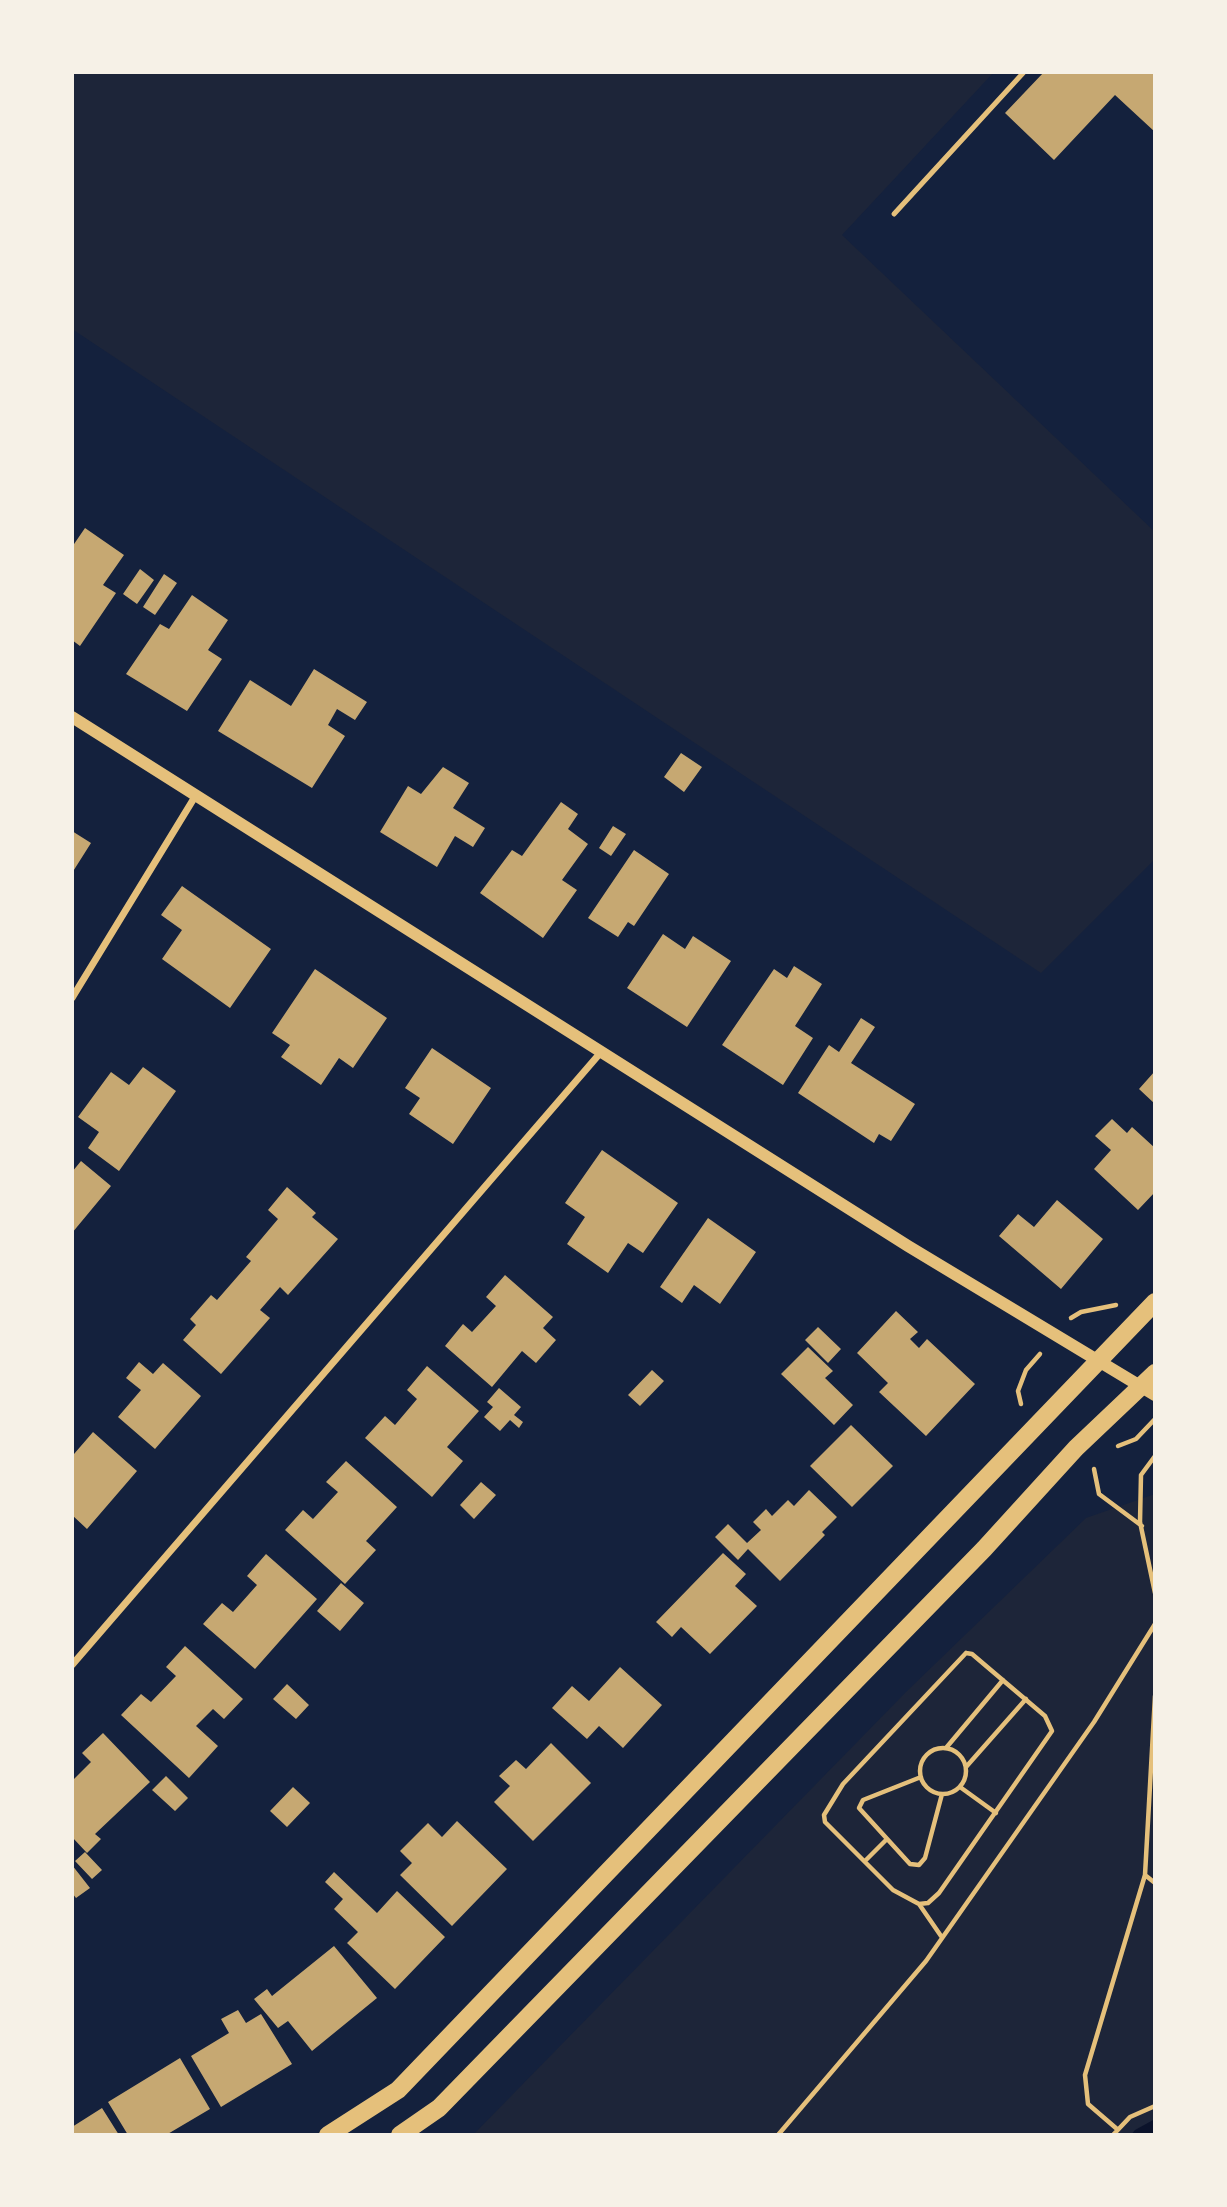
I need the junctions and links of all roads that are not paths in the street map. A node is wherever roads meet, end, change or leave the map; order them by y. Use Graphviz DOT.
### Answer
graph roads {
  1 [pos="1024,72"];
  2 [pos="894,214"];
  3 [pos="72,717"];
  4 [pos="195,795"];
  5 [pos="72,998"];
  6 [pos="602,1051"];
  7 [pos="1155,1302"];
  8 [pos="1098,1363"];
  9 [pos="1155,1373"];
  10 [pos="1149,1391"];
  11 [pos="72,1665"];
  12 [pos="328,2135"];
  13 [pos="400,2135"];
  1 -- 2 [label="lane"];
  3 -- 4 [label="street"];
  4 -- 5 [label="street"];
  4 -- 6 [label="street"];
  6 -- 8 [label="street"];
  6 -- 11 [label="street"];
  7 -- 8 [label="main road"];
  8 -- 10 [label="street"];
  8 -- 12 [label="main road"];
  9 -- 10 [label="main road"];
  10 -- 13 [label="main road"];
}
